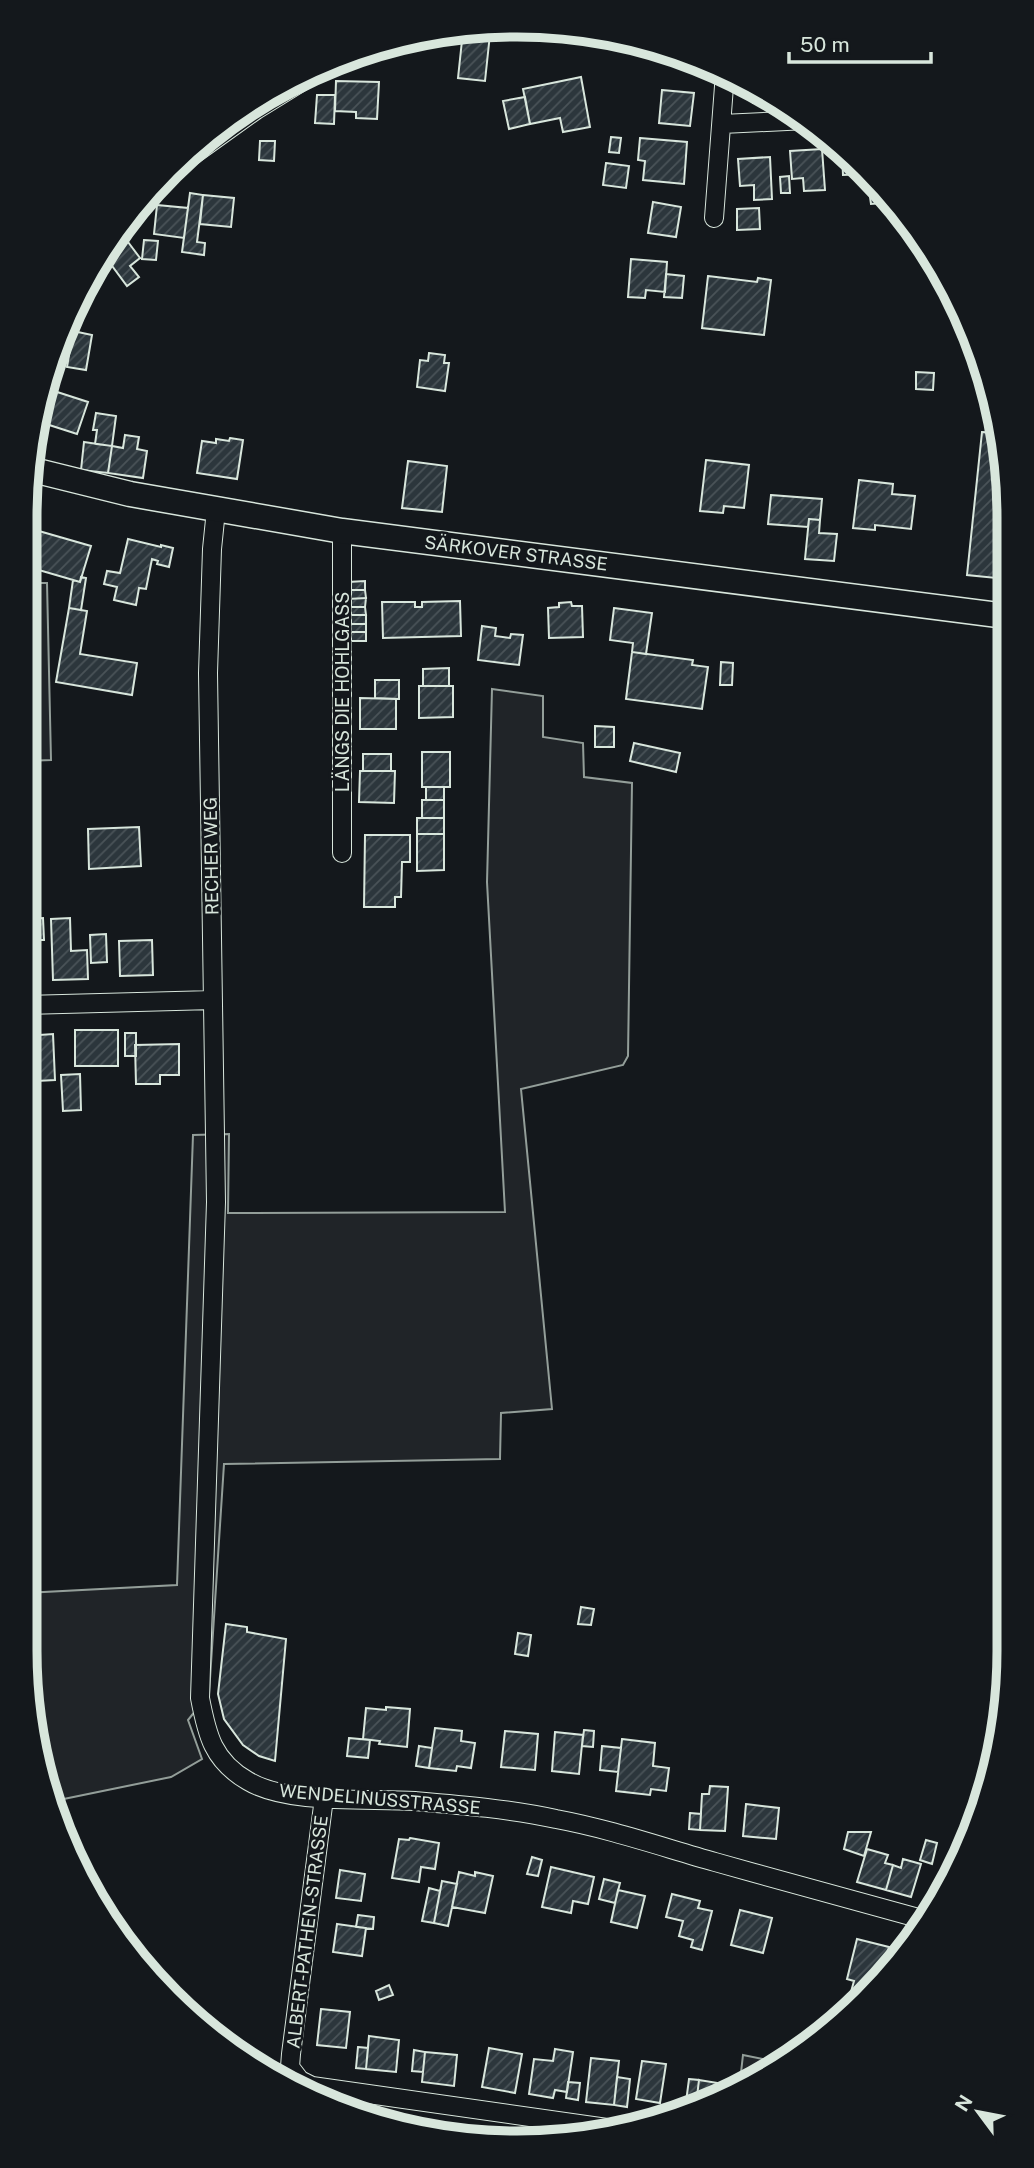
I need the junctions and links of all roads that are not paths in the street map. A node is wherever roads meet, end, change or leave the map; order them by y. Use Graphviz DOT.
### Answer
graph roads {
  1 [pos="724,84"];
  2 [pos="788,121"];
  3 [pos="722,124"];
  4 [pos="714,218"];
  5 [pos="39,472"];
  6 [pos="216,510"];
  7 [pos="342,531"];
  8 [pos="997,615"];
  9 [pos="342,853"];
  10 [pos="213,1000"];
  11 [pos="37,1005"];
  12 [pos="216,1202"];
  13 [pos="324,1798"];
  14 [pos="916,1918"];
  15 [pos="299,2079"];
  16 [pos="314,2086"];
  17 [pos="589,2125"];
  1 -- 3 [label="street"];
  2 -- 3 [label="street"];
  3 -- 4 [label="street"];
  5 -- 6 [label="main road, SÄRKOVER STRASSE"];
  6 -- 7 [label="main road, SÄRKOVER STRASSE"];
  6 -- 10 [label="street, RECHER WEG"];
  7 -- 8 [label="main road, SÄRKOVER STRASSE"];
  7 -- 9 [label="street, LÄNGS DIE HOHLGASS"];
  10 -- 11 [label="street"];
  10 -- 12 [label="street, RECHER WEG"];
  12 -- 13 [label="street, WENDELINUSSTRASSE"];
  13 -- 14 [label="street, WENDELINUSSTRASSE"];
  13 -- 15 [label="street, ALBERT-PATHEN-STRASSE"];
  16 -- 17 [label="street, ALBERT-PATHEN-STRASSE"];
}
